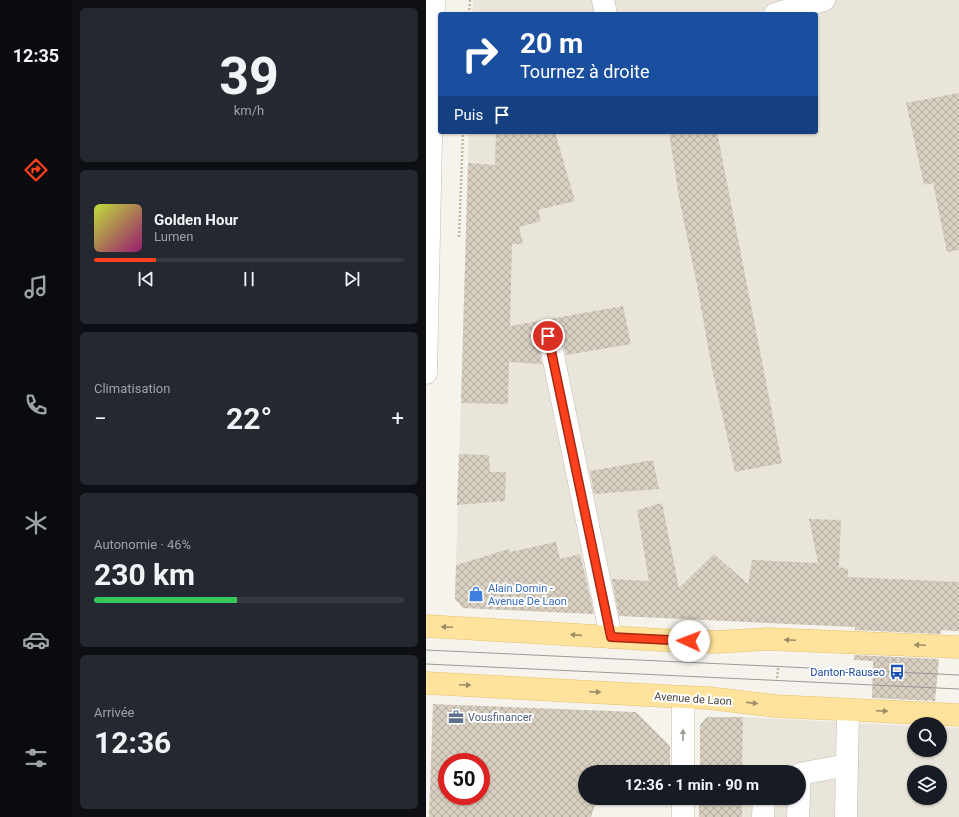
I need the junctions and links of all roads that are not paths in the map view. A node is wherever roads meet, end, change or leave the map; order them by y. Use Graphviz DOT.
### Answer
graph roads {
  1 [pos="434,0"];
  2 [pos="603,0"];
  3 [pos="824,0"];
  4 [pos="606,12"];
  5 [pos="782,12"];
  6 [pos="548,336"];
  7 [pos="426,373"];
  8 [pos="426,626"];
  9 [pos="611,637"];
  10 [pos="959,647"];
  11 [pos="426,683"];
  12 [pos="683,698"];
  13 [pos="848,710"];
  14 [pos="959,715"];
  15 [pos="847,764"];
  16 [pos="683,765"];
  17 [pos="806,778"];
  18 [pos="683,805"];
  19 [pos="764,805"];
  20 [pos="799,805"];
  21 [pos="683,817"];
  22 [pos="763,817"];
  23 [pos="798,817"];
  24 [pos="846,817"];
  1 -- 7 [label="street"];
  2 -- 4 [label="street"];
  3 -- 5 [label="street"];
  6 -- 9 [label="street"];
  9 -- 8 [label="main road, one-way"];
  10 -- 9 [label="main road, one-way"];
  11 -- 12 [label="main road, Avenue de Laon, one-way"];
  12 -- 13 [label="main road, Avenue de Laon, one-way"];
  16 -- 12 [label="street, one-way"];
  13 -- 14 [label="main road, Avenue de Laon, one-way"];
  13 -- 15 [label="street"];
  15 -- 17 [label="street"];
  15 -- 24 [label="street"];
  18 -- 21 [label="street"];
  19 -- 22 [label="street"];
  20 -- 23 [label="street"];
}
